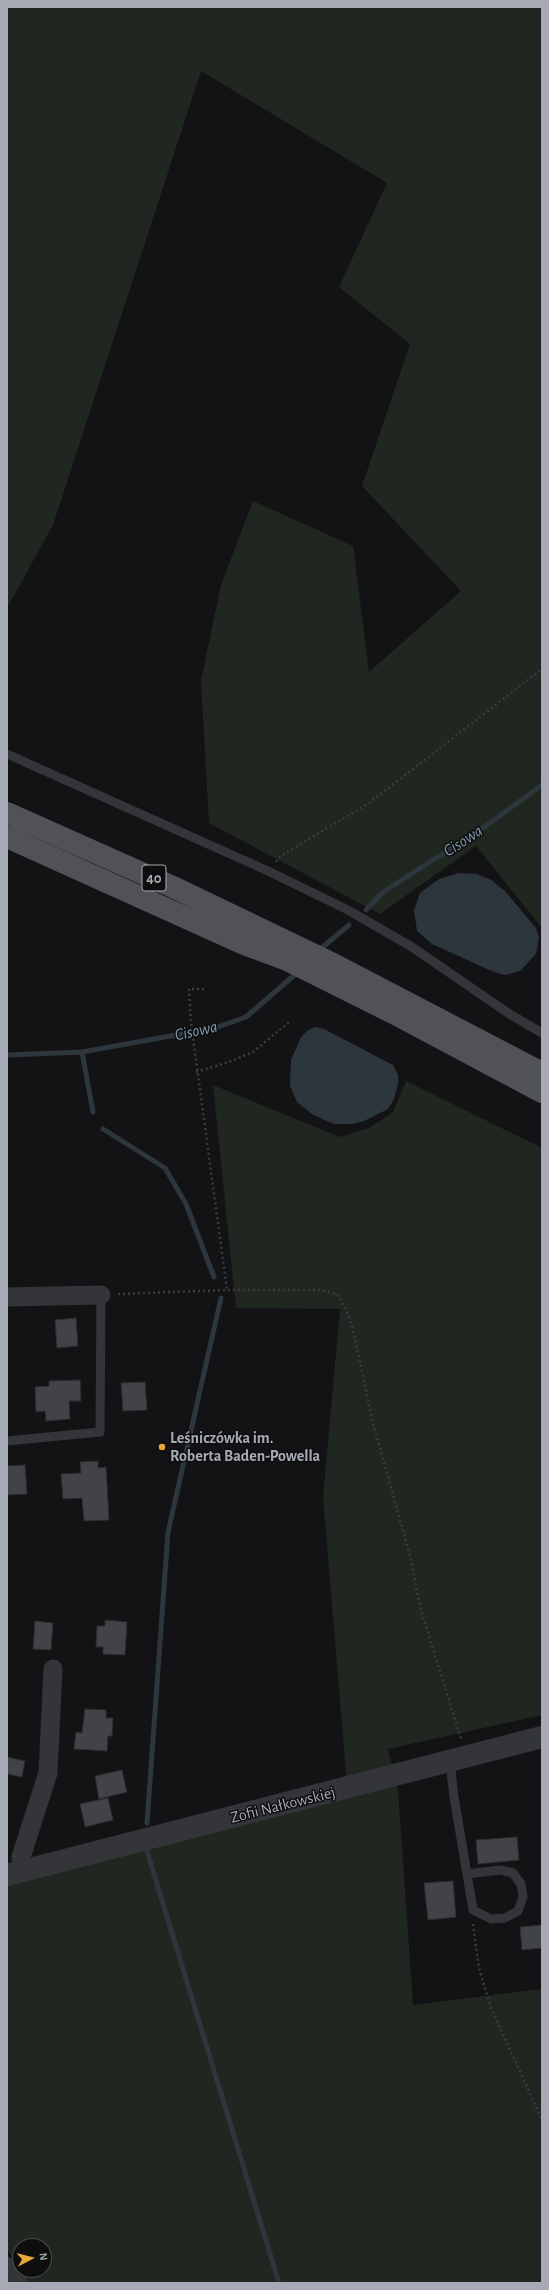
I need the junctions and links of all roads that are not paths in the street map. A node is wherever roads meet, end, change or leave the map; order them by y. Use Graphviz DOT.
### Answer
graph roads {
  1 [pos="7,754"];
  2 [pos="7,813"];
  3 [pos="7,837"];
  4 [pos="293,954"];
  5 [pos="329,971"];
  6 [pos="542,1033"];
  7 [pos="542,1073"];
  8 [pos="542,1092"];
  9 [pos="102,1295"];
  10 [pos="7,1297"];
  11 [pos="7,1441"];
  12 [pos="53,1669"];
  13 [pos="542,1737"];
  14 [pos="458,1759"];
  15 [pos="15,1873"];
  16 [pos="467,1874"];
  17 [pos="7,2266"];
  18 [pos="18,2283"];
  1 -- 6 [label="lane"];
  2 -- 4 [label="main road, 40"];
  3 -- 4 [label="main road, 40"];
  4 -- 5 [label="main road, 40"];
  5 -- 7 [label="main road, 40"];
  5 -- 8 [label="main road, 40"];
  9 -- 10 [label="street"];
  9 -- 11 [label="lane"];
  12 -- 15 [label="street, Zofii Nałkowskiej"];
  13 -- 14 [label="street, Zofii Nałkowskiej"];
  14 -- 15 [label="street, Zofii Nałkowskiej"];
  14 -- 16 [label="lane"];
  16 -- 16 [label="lane"];
  17 -- 18 [label="street"];
}
